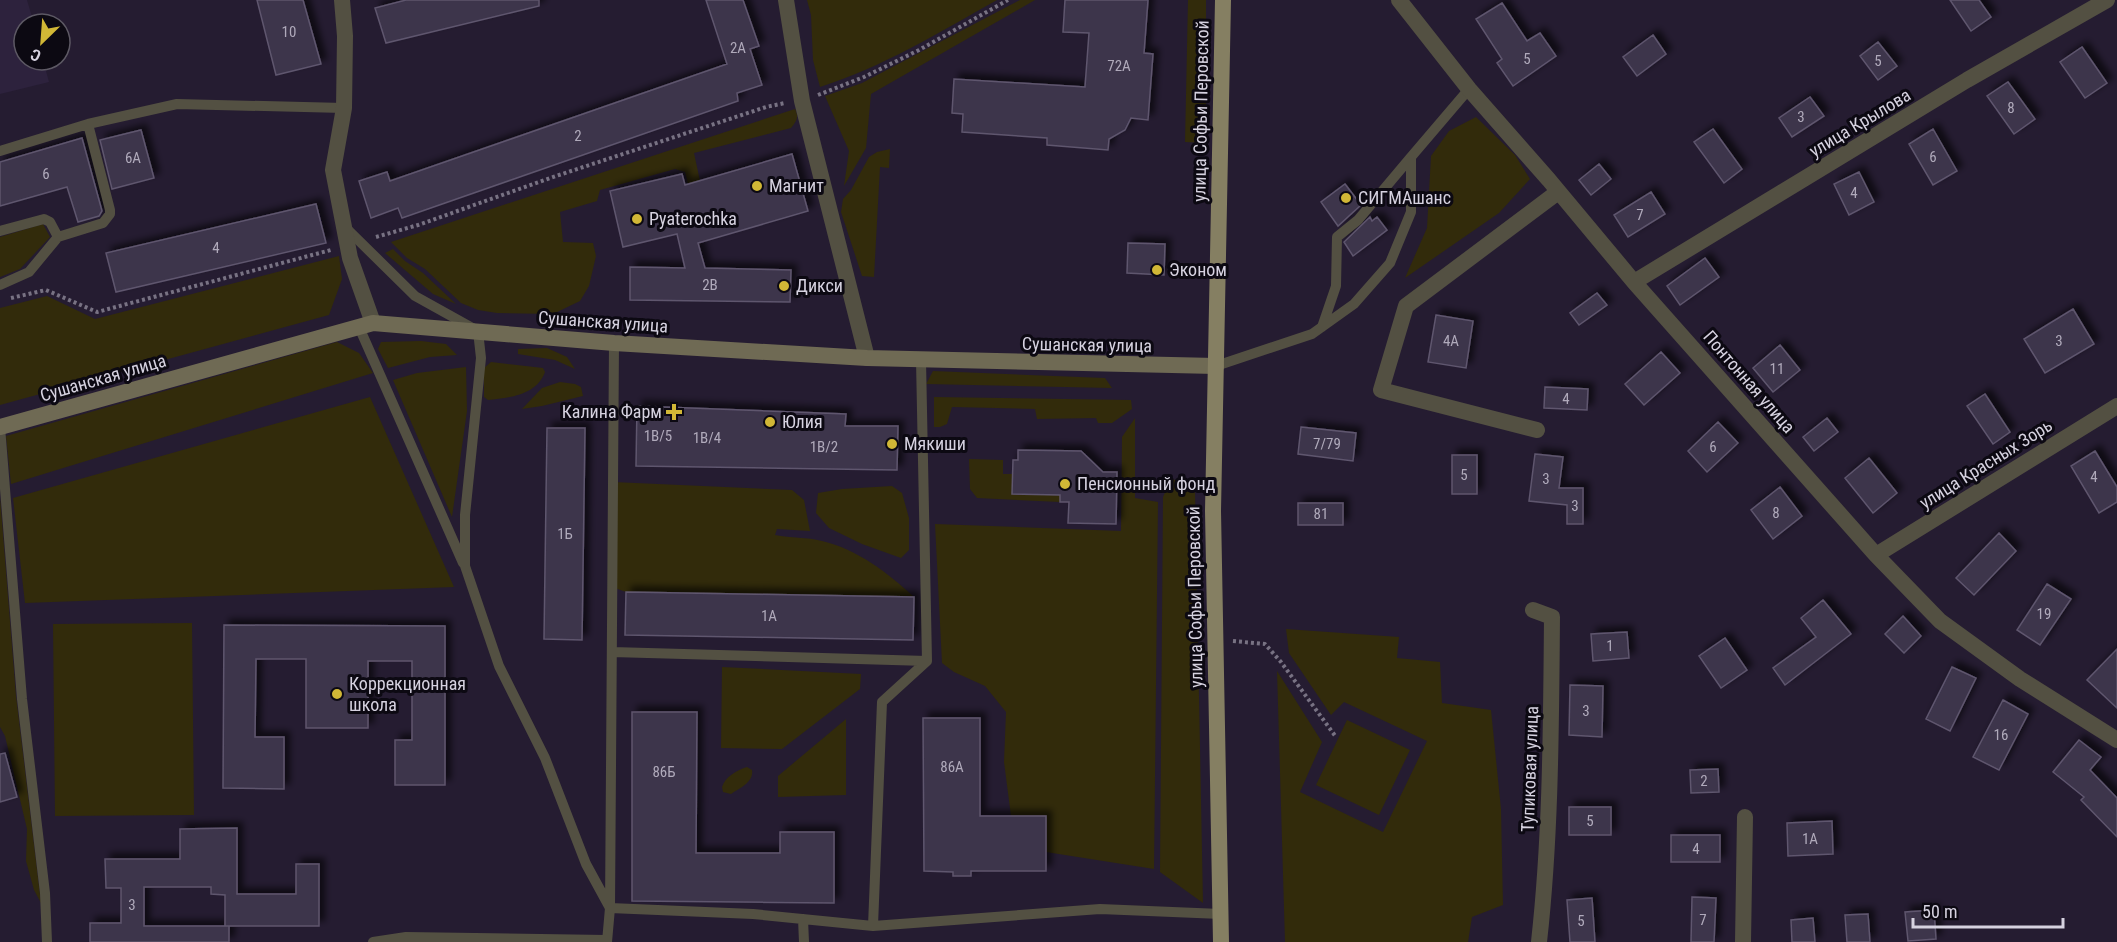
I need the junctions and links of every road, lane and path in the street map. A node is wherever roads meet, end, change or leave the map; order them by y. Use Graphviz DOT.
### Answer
graph roads {
  1 [pos="342,0"];
  2 [pos="786,0"];
  3 [pos="1008,0"];
  4 [pos="1223,0"];
  5 [pos="1399,0"];
  6 [pos="2107,0"];
  7 [pos="1469,89"];
  8 [pos="802,101"];
  9 [pos="344,108"];
  10 [pos="88,124"];
  11 [pos="0,151"];
  12 [pos="1411,157"];
  13 [pos="1557,192"];
  14 [pos="0,231"];
  15 [pos="58,237"];
  16 [pos="353,244"];
  17 [pos="1634,282"];
  18 [pos="0,285"];
  19 [pos="0,301"];
  20 [pos="366,325"];
  21 [pos="1322,327"];
  22 [pos="478,331"];
  23 [pos="614,343"];
  24 [pos="867,358"];
  25 [pos="921,360"];
  26 [pos="1216,366"];
  27 [pos="2117,406"];
  28 [pos="0,427"];
  29 [pos="1537,430"];
  30 [pos="1876,555"];
  31 [pos="465,566"];
  32 [pos="1533,610"];
  33 [pos="1215,639"];
  34 [pos="612,652"];
  35 [pos="927,661"];
  36 [pos="1336,738"];
  37 [pos="2117,740"];
  38 [pos="1745,817"];
  39 [pos="610,908"];
  40 [pos="1221,914"];
  41 [pos="803,919"];
  42 [pos="873,926"];
  43 [pos="606,941"];
  44 [pos="47,942"];
  45 [pos="373,942"];
  46 [pos="804,942"];
  47 [pos="1221,942"];
  48 [pos="1539,942"];
  49 [pos="1743,942"];
  1 -- 9 [label="street"];
  2 -- 8 [label="street"];
  3 -- 8 [label="path"];
  4 -- 26 [label="main road, улица Софьи Перовской"];
  5 -- 7 [label="street, Понтонная улица"];
  6 -- 17 [label="street, улица Крылова"];
  7 -- 12 [label="lane"];
  7 -- 13 [label="street, Понтонная улица"];
  8 -- 16 [label="path"];
  8 -- 24 [label="street"];
  9 -- 10 [label="lane"];
  9 -- 16 [label="street"];
  10 -- 11 [label="lane"];
  10 -- 15 [label="lane"];
  12 -- 21 [label="lane"];
  12 -- 21 [label="lane"];
  13 -- 17 [label="street, Понтонная улица"];
  13 -- 29 [label="street"];
  14 -- 15 [label="lane"];
  15 -- 18 [label="lane"];
  16 -- 19 [label="path"];
  16 -- 20 [label="street"];
  16 -- 22 [label="lane"];
  17 -- 30 [label="street, Понтонная улица"];
  20 -- 22 [label="main road, Сушанская улица"];
  20 -- 28 [label="main road, Сушанская улица"];
  20 -- 31 [label="lane"];
  21 -- 26 [label="lane"];
  22 -- 23 [label="main road, Сушанская улица"];
  22 -- 31 [label="lane"];
  23 -- 24 [label="main road, Сушанская улица"];
  23 -- 34 [label="lane"];
  24 -- 25 [label="main road, Сушанская улица"];
  25 -- 26 [label="main road, Сушанская улица"];
  25 -- 35 [label="lane"];
  26 -- 33 [label="main road, улица Софьи Перовской"];
  27 -- 30 [label="street, улица Красных Зорь"];
  28 -- 44 [label="lane"];
  30 -- 37 [label="street, Понтонная улица"];
  31 -- 39 [label="lane"];
  32 -- 48 [label="street, Тупиковая улица"];
  33 -- 36 [label="path"];
  33 -- 40 [label="main road, улица Софьи Перовской"];
  34 -- 35 [label="lane"];
  34 -- 39 [label="lane"];
  35 -- 42 [label="lane"];
  38 -- 49 [label="street"];
  39 -- 41 [label="lane"];
  39 -- 43 [label="lane"];
  40 -- 42 [label="lane"];
  40 -- 47 [label="main road, улица Софьи Перовской"];
  41 -- 42 [label="lane"];
  41 -- 46 [label="lane"];
  43 -- 45 [label="lane"];
}
